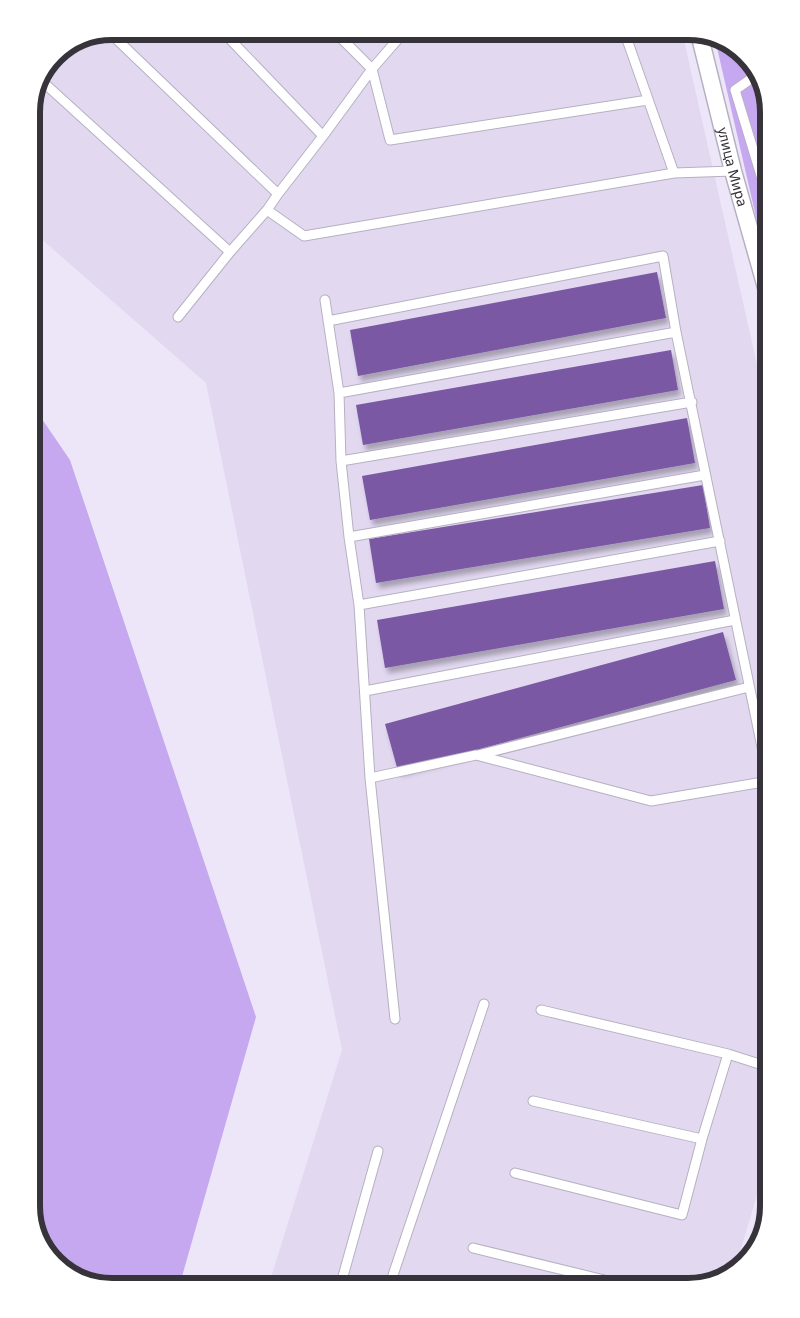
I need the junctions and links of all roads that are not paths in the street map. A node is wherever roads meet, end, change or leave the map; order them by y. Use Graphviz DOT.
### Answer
graph roads {
  1 [pos="118,40"];
  2 [pos="231,40"];
  3 [pos="343,40"];
  4 [pos="397,40"];
  5 [pos="627,40"];
  6 [pos="701,41"];
  7 [pos="372,69"];
  8 [pos="752,78"];
  9 [pos="45,84"];
  10 [pos="648,100"];
  11 [pos="323,136"];
  12 [pos="733,171"];
  13 [pos="760,172"];
  14 [pos="674,173"];
  15 [pos="278,194"];
  16 [pos="267,210"];
  17 [pos="230,252"];
  18 [pos="760,266"];
  19 [pos="325,300"];
  20 [pos="178,317"];
  21 [pos="328,321"];
  22 [pos="676,332"];
  23 [pos="339,393"];
  24 [pos="692,402"];
  25 [pos="341,461"];
  26 [pos="706,475"];
  27 [pos="348,537"];
  28 [pos="720,541"];
  29 [pos="359,605"];
  30 [pos="735,620"];
  31 [pos="749,687"];
  32 [pos="365,691"];
  33 [pos="760,739"];
  34 [pos="476,755"];
  35 [pos="370,778"];
  36 [pos="760,783"];
  37 [pos="484,1004"];
  38 [pos="541,1010"];
  39 [pos="395,1019"];
  40 [pos="728,1054"];
  41 [pos="760,1065"];
  42 [pos="533,1101"];
  43 [pos="702,1139"];
  44 [pos="378,1151"];
  45 [pos="515,1173"];
  46 [pos="473,1248"];
  47 [pos="343,1278"];
  48 [pos="392,1278"];
  49 [pos="596,1278"];
  1 -- 15 [label="lane"];
  2 -- 11 [label="lane"];
  3 -- 7 [label="lane"];
  4 -- 7 [label="lane"];
  5 -- 10 [label="lane"];
  6 -- 12 [label="street, улица Мира"];
  7 -- 10 [label="lane"];
  7 -- 11 [label="lane"];
  8 -- 13 [label="lane"];
  9 -- 17 [label="lane"];
  10 -- 14 [label="lane"];
  11 -- 15 [label="lane"];
  12 -- 14 [label="lane"];
  12 -- 18 [label="street, улица Мира"];
  14 -- 16 [label="lane"];
  15 -- 16 [label="lane"];
  16 -- 17 [label="lane"];
  17 -- 20 [label="lane"];
  19 -- 21 [label="lane"];
  21 -- 22 [label="lane"];
  21 -- 23 [label="lane"];
  22 -- 23 [label="lane"];
  22 -- 24 [label="lane"];
  23 -- 25 [label="lane"];
  24 -- 25 [label="lane"];
  24 -- 26 [label="lane"];
  25 -- 27 [label="lane"];
  26 -- 27 [label="lane"];
  26 -- 28 [label="lane"];
  27 -- 29 [label="lane"];
  28 -- 29 [label="lane"];
  28 -- 30 [label="lane"];
  29 -- 32 [label="lane"];
  30 -- 31 [label="lane"];
  30 -- 32 [label="lane"];
  31 -- 33 [label="lane"];
  31 -- 34 [label="lane"];
  32 -- 35 [label="lane"];
  34 -- 35 [label="lane"];
  34 -- 36 [label="lane"];
  35 -- 39 [label="lane"];
  37 -- 48 [label="lane"];
  38 -- 40 [label="lane"];
  40 -- 41 [label="lane"];
  40 -- 43 [label="lane"];
  42 -- 43 [label="lane"];
  43 -- 45 [label="lane"];
  44 -- 47 [label="lane"];
  46 -- 49 [label="lane"];
}
